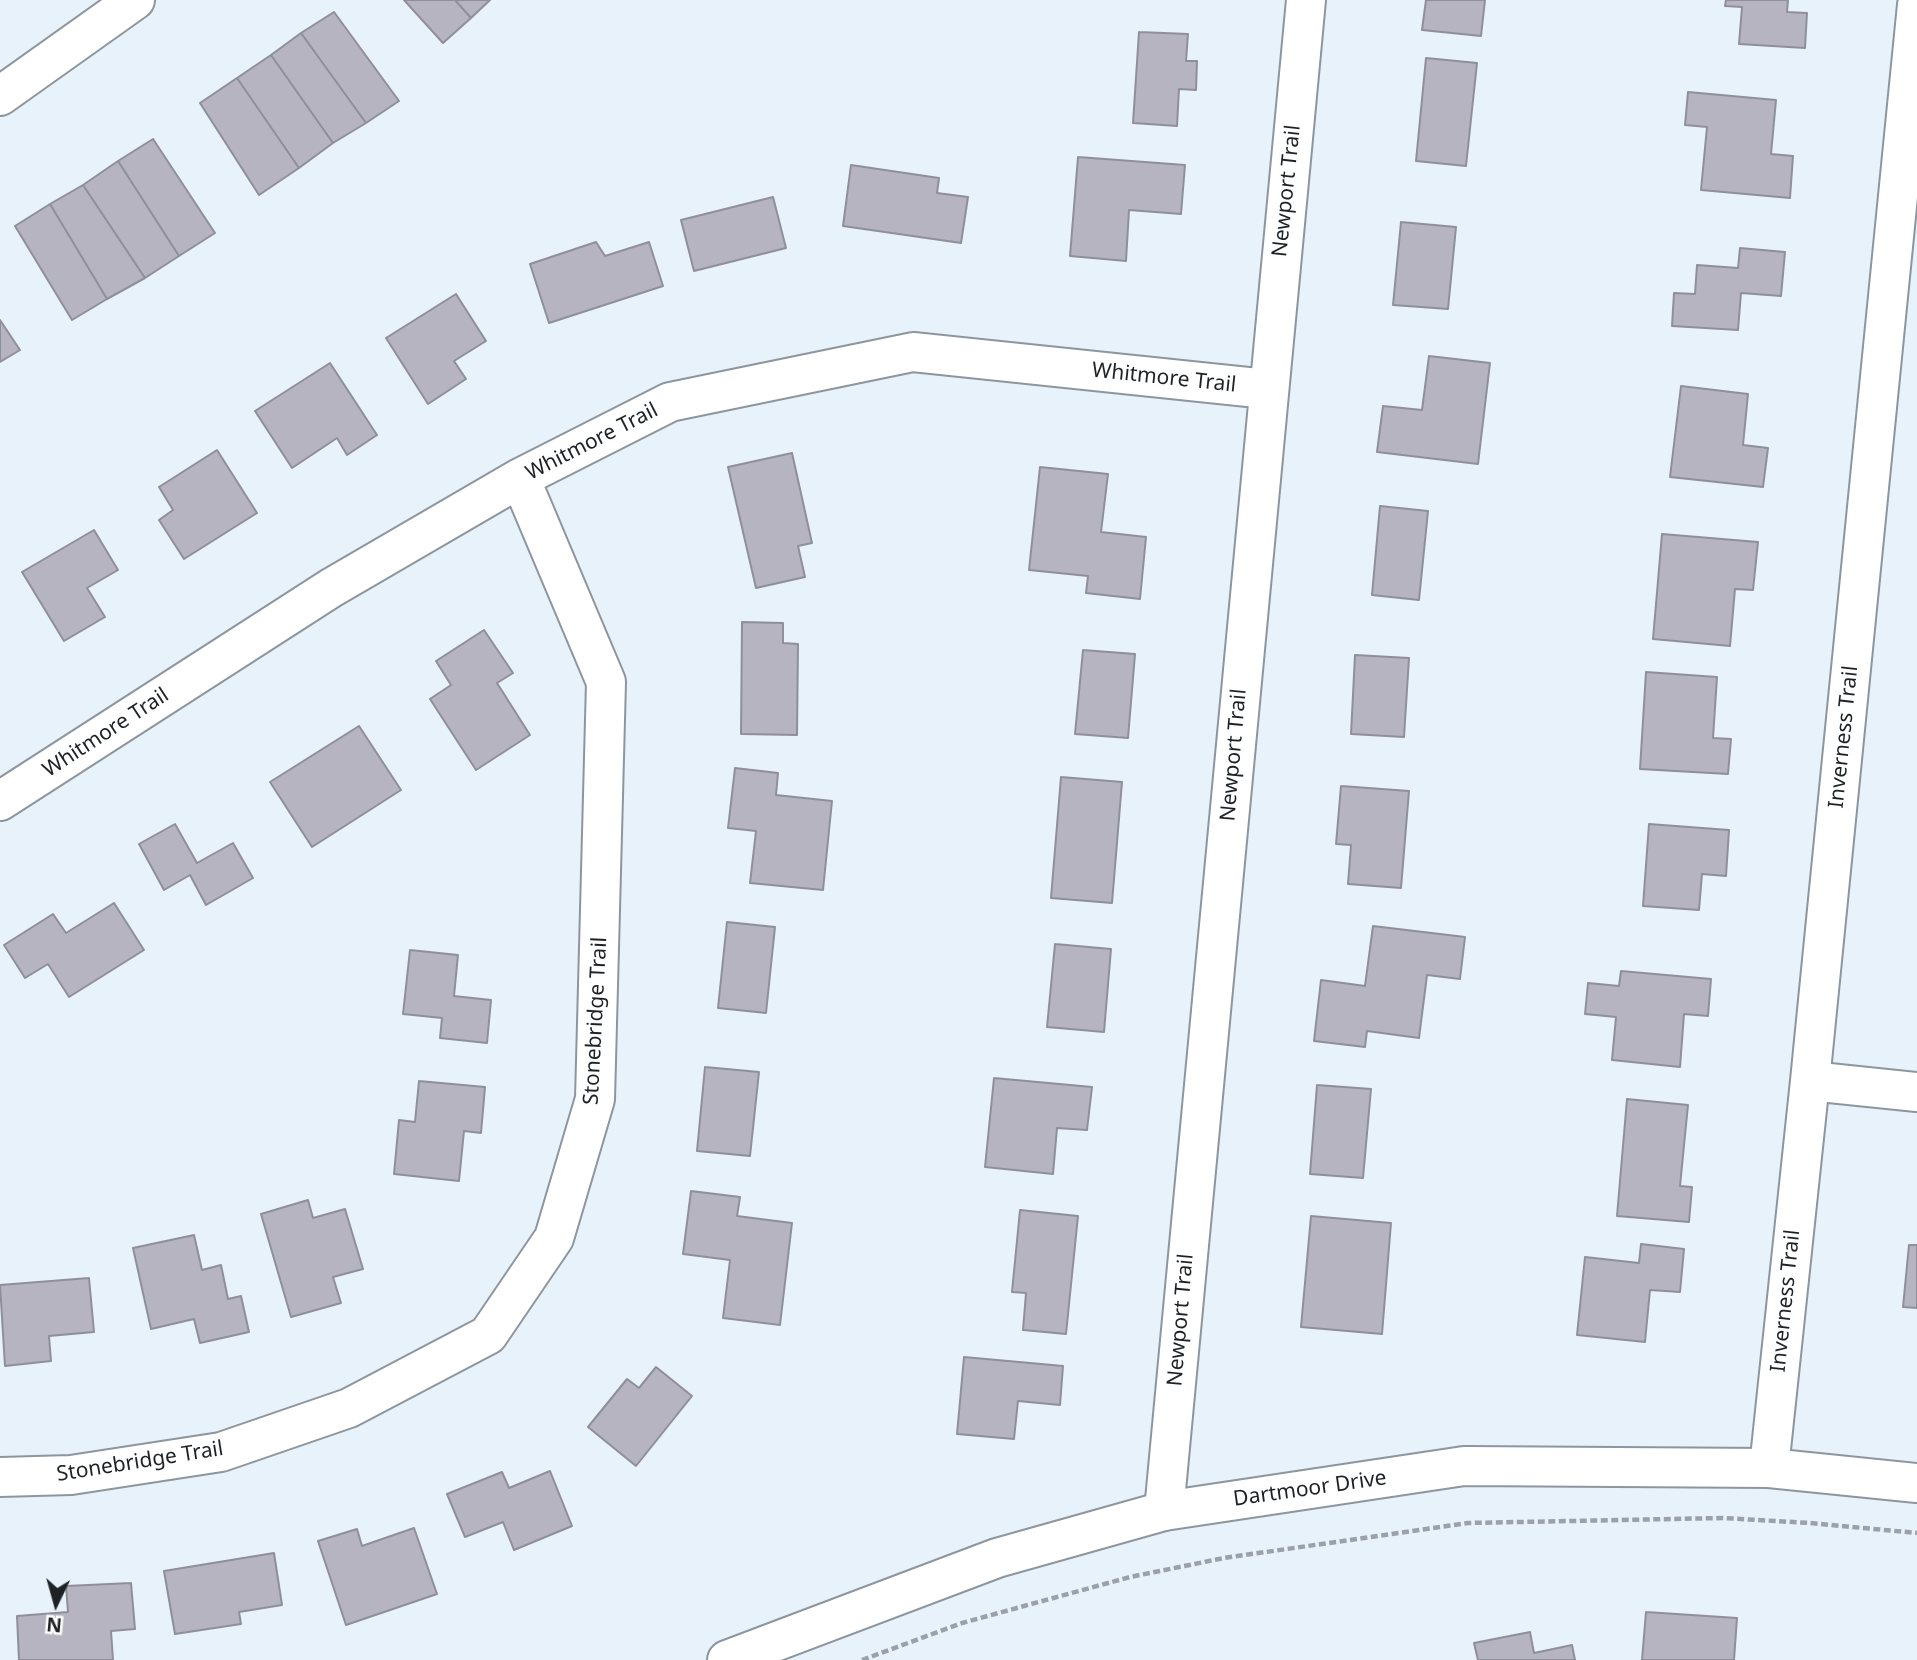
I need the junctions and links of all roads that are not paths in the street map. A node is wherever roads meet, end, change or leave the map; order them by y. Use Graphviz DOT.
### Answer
graph roads {
  1 [pos="135,0"];
  2 [pos="1306,0"];
  3 [pos="1917,5"];
  4 [pos="0,96"];
  5 [pos="1268,389"];
  6 [pos="520,478"];
  7 [pos="0,801"];
  8 [pos="1810,1081"];
  9 [pos="1917,1092"];
  10 [pos="1769,1468"];
  11 [pos="0,1477"];
  12 [pos="1917,1483"];
  13 [pos="1164,1510"];
  14 [pos="727,1660"];
  1 -- 4 [label="street"];
  2 -- 5 [label="street, Newport Trail"];
  3 -- 8 [label="street, Inverness Trail"];
  5 -- 6 [label="street, Whitmore Trail"];
  5 -- 13 [label="street, Newport Trail"];
  6 -- 7 [label="street, Whitmore Trail"];
  6 -- 11 [label="street, Stonebridge Trail"];
  8 -- 9 [label="street"];
  8 -- 10 [label="street, Inverness Trail"];
  10 -- 12 [label="street, Dartmoor Drive"];
  10 -- 13 [label="street, Dartmoor Drive"];
  13 -- 14 [label="street, Dartmoor Drive"];
}
